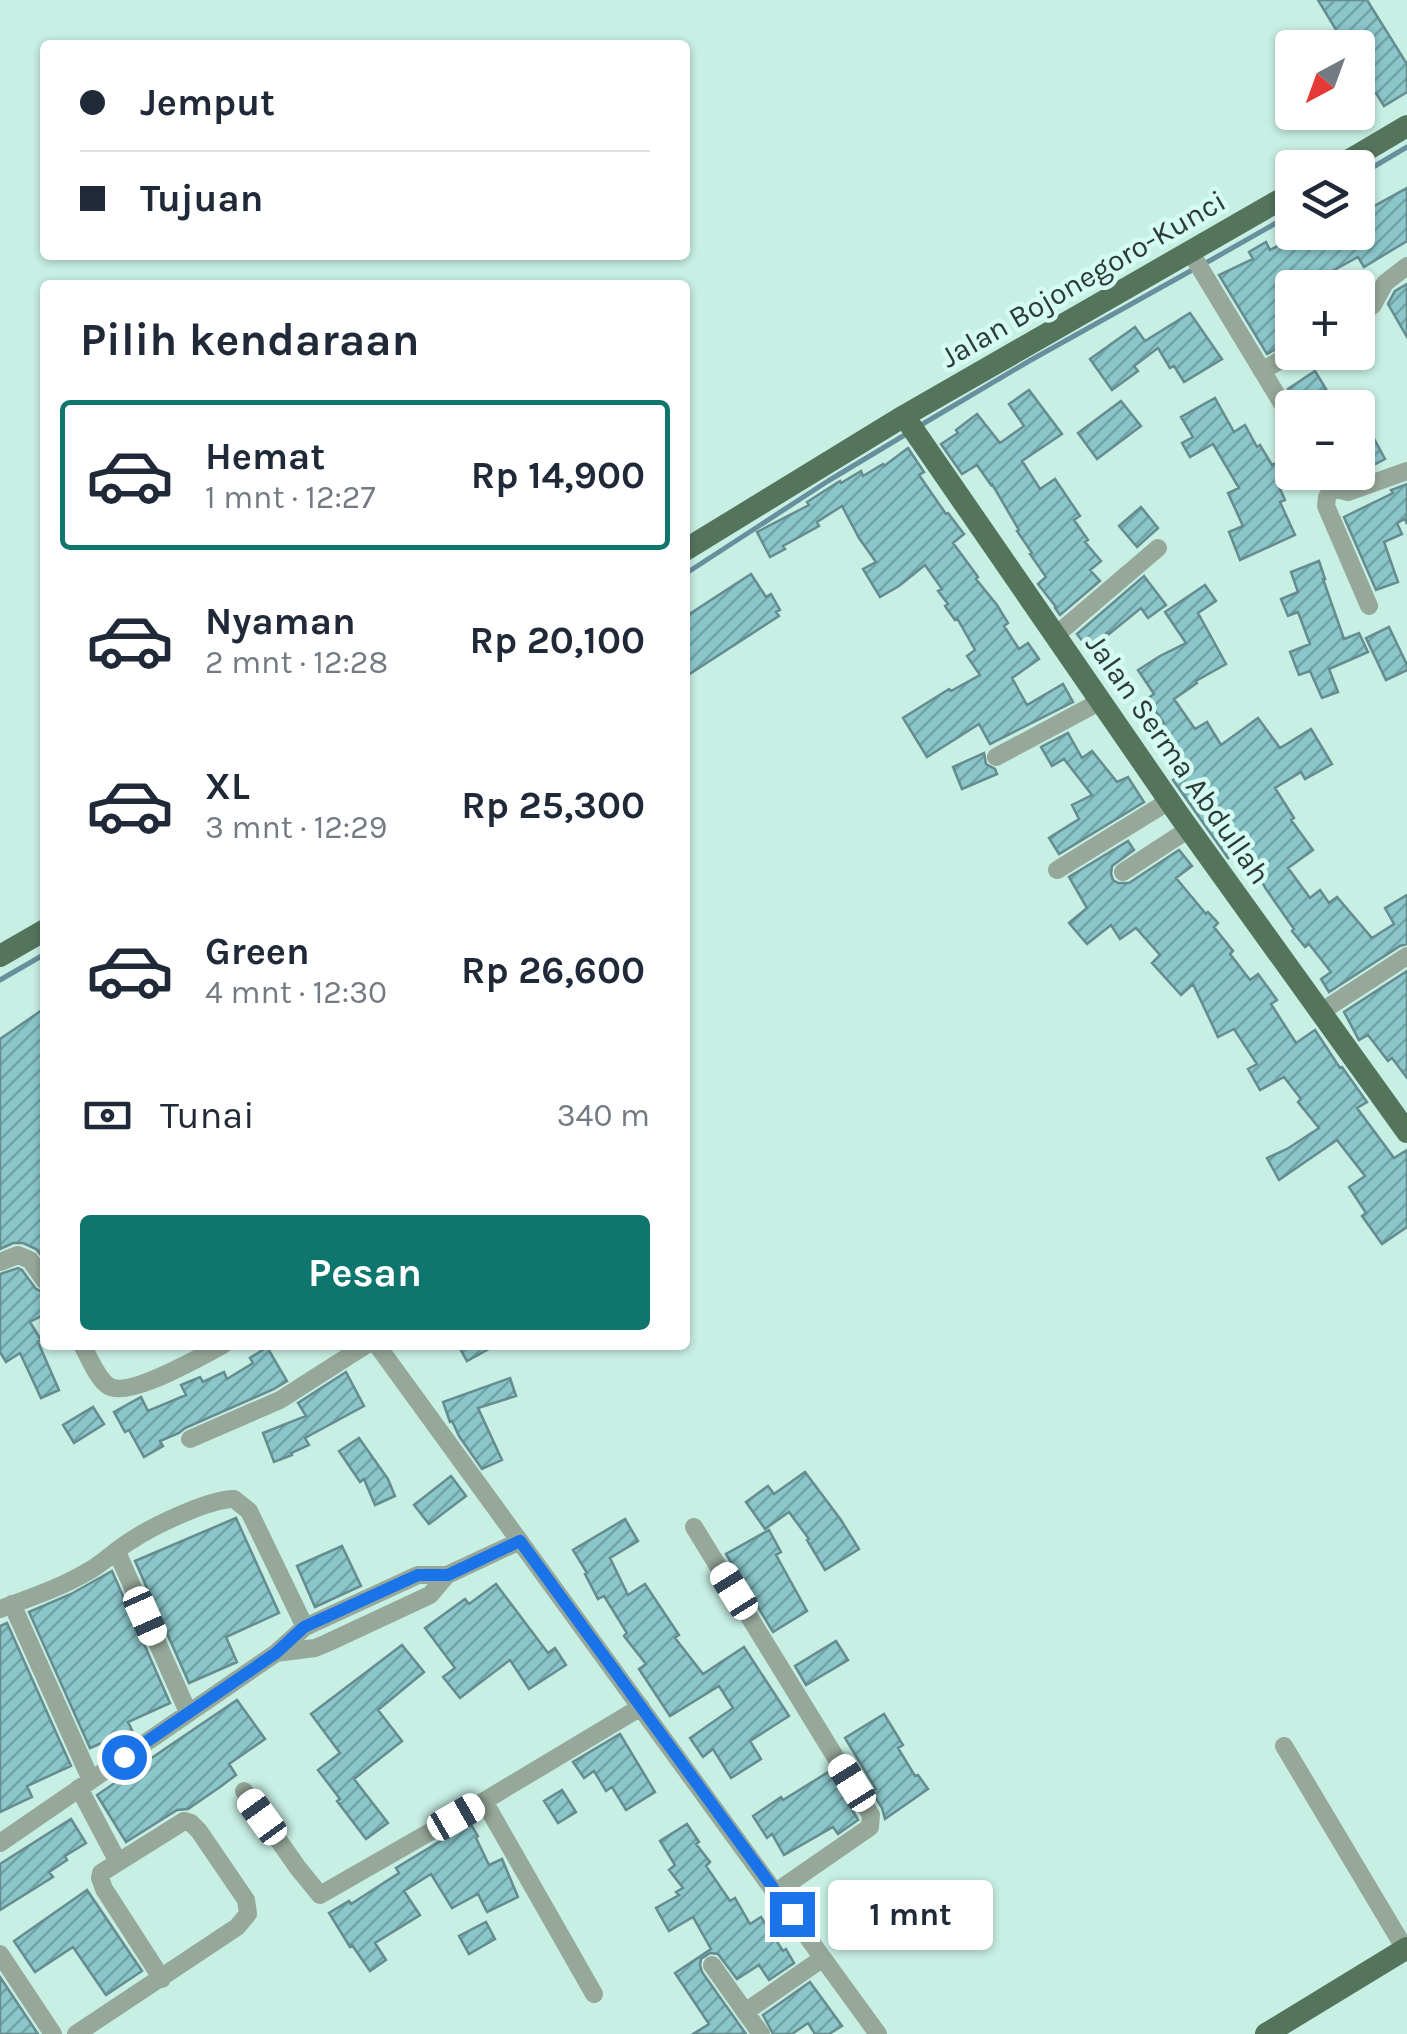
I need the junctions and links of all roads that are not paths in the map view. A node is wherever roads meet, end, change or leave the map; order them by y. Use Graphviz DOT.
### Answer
graph roads {
  1 [pos="1407,126"];
  2 [pos="1366,150"];
  3 [pos="1275,205"];
  4 [pos="1198,262"];
  5 [pos="1407,266"];
  6 [pos="1375,299"];
  7 [pos="1275,363"];
  8 [pos="1262,371"];
  9 [pos="1275,392"];
  10 [pos="912,428"];
  11 [pos="1407,472"];
  12 [pos="1375,484"];
  13 [pos="1328,490"];
  14 [pos="690,547"];
  15 [pos="1158,548"];
  16 [pos="1369,606"];
  17 [pos="1056,635"];
  18 [pos="1101,701"];
  19 [pos="996,757"];
  20 [pos="1170,801"];
  21 [pos="1189,828"];
  22 [pos="1058,870"];
  23 [pos="1123,872"];
  24 [pos="40,933"];
  25 [pos="0,956"];
  26 [pos="1407,956"];
  27 [pos="1319,1012"];
  28 [pos="1404,1123"];
  29 [pos="0,1262"];
  30 [pos="40,1275"];
  31 [pos="85,1350"];
  32 [pos="212,1350"];
  33 [pos="358,1350"];
  34 [pos="381,1350"];
  35 [pos="190,1440"];
  36 [pos="694,1527"];
  37 [pos="520,1541"];
  38 [pos="116,1552"];
  39 [pos="448,1575"];
  40 [pos="6,1607"];
  41 [pos="310,1624"];
  42 [pos="327,1644"];
  43 [pos="276,1653"];
  44 [pos="640,1707"];
  45 [pos="188,1712"];
  46 [pos="1284,1746"];
  47 [pos="85,1784"];
  48 [pos="244,1791"];
  49 [pos="484,1801"];
  50 [pos="0,1843"];
  51 [pos="118,1862"];
  52 [pos="776,1892"];
  53 [pos="1406,1949"];
  54 [pos="0,1954"];
  55 [pos="823,1958"];
  56 [pos="712,1966"];
  57 [pos="162,1978"];
  58 [pos="594,1994"];
  59 [pos="745,2012"];
  60 [pos="53,2034"];
  61 [pos="76,2034"];
  62 [pos="760,2034"];
  63 [pos="878,2034"];
  64 [pos="1266,2034"];
  1 -- 2 [label="main road"];
  3 -- 4 [label="main road, Jalan Bojonegoro-Kunci"];
  4 -- 8 [label="street"];
  4 -- 10 [label="main road, Jalan Bojonegoro-Kunci"];
  5 -- 6 [label="street"];
  7 -- 8 [label="street"];
  8 -- 9 [label="street"];
  10 -- 14 [label="main road, Jalan Bojonegoro-Kunci"];
  10 -- 17 [label="main road, Jalan Serma Abdullah"];
  11 -- 12 [label="street"];
  13 -- 16 [label="street"];
  15 -- 17 [label="street"];
  17 -- 18 [label="main road, Jalan Serma Abdullah"];
  18 -- 19 [label="street"];
  18 -- 20 [label="main road, Jalan Serma Abdullah"];
  20 -- 21 [label="main road, Jalan Serma Abdullah"];
  20 -- 22 [label="street"];
  21 -- 23 [label="street"];
  21 -- 27 [label="main road, Jalan Serma Abdullah"];
  24 -- 25 [label="main road"];
  26 -- 27 [label="street"];
  27 -- 28 [label="main road, Jalan Serma Abdullah"];
  29 -- 30 [label="street"];
  31 -- 32 [label="street"];
  33 -- 35 [label="street"];
  34 -- 37 [label="street"];
  36 -- 52 [label="street"];
  37 -- 39 [label="street"];
  37 -- 44 [label="street"];
  38 -- 40 [label="street"];
  38 -- 41 [label="street"];
  38 -- 45 [label="street"];
  39 -- 41 [label="street"];
  39 -- 42 [label="street"];
  40 -- 47 [label="street"];
  41 -- 42 [label="street"];
  41 -- 43 [label="street"];
  42 -- 43 [label="street"];
  43 -- 45 [label="street"];
  44 -- 49 [label="street"];
  44 -- 52 [label="street"];
  45 -- 47 [label="street"];
  46 -- 53 [label="street"];
  47 -- 50 [label="street"];
  47 -- 51 [label="street"];
  48 -- 49 [label="street"];
  49 -- 58 [label="street"];
  51 -- 57 [label="street"];
  51 -- 57 [label="street"];
  52 -- 55 [label="street"];
  53 -- 64 [label="main road"];
  54 -- 60 [label="street"];
  55 -- 59 [label="street"];
  55 -- 63 [label="street"];
  56 -- 59 [label="street"];
  57 -- 61 [label="street"];
  59 -- 62 [label="street"];
}
